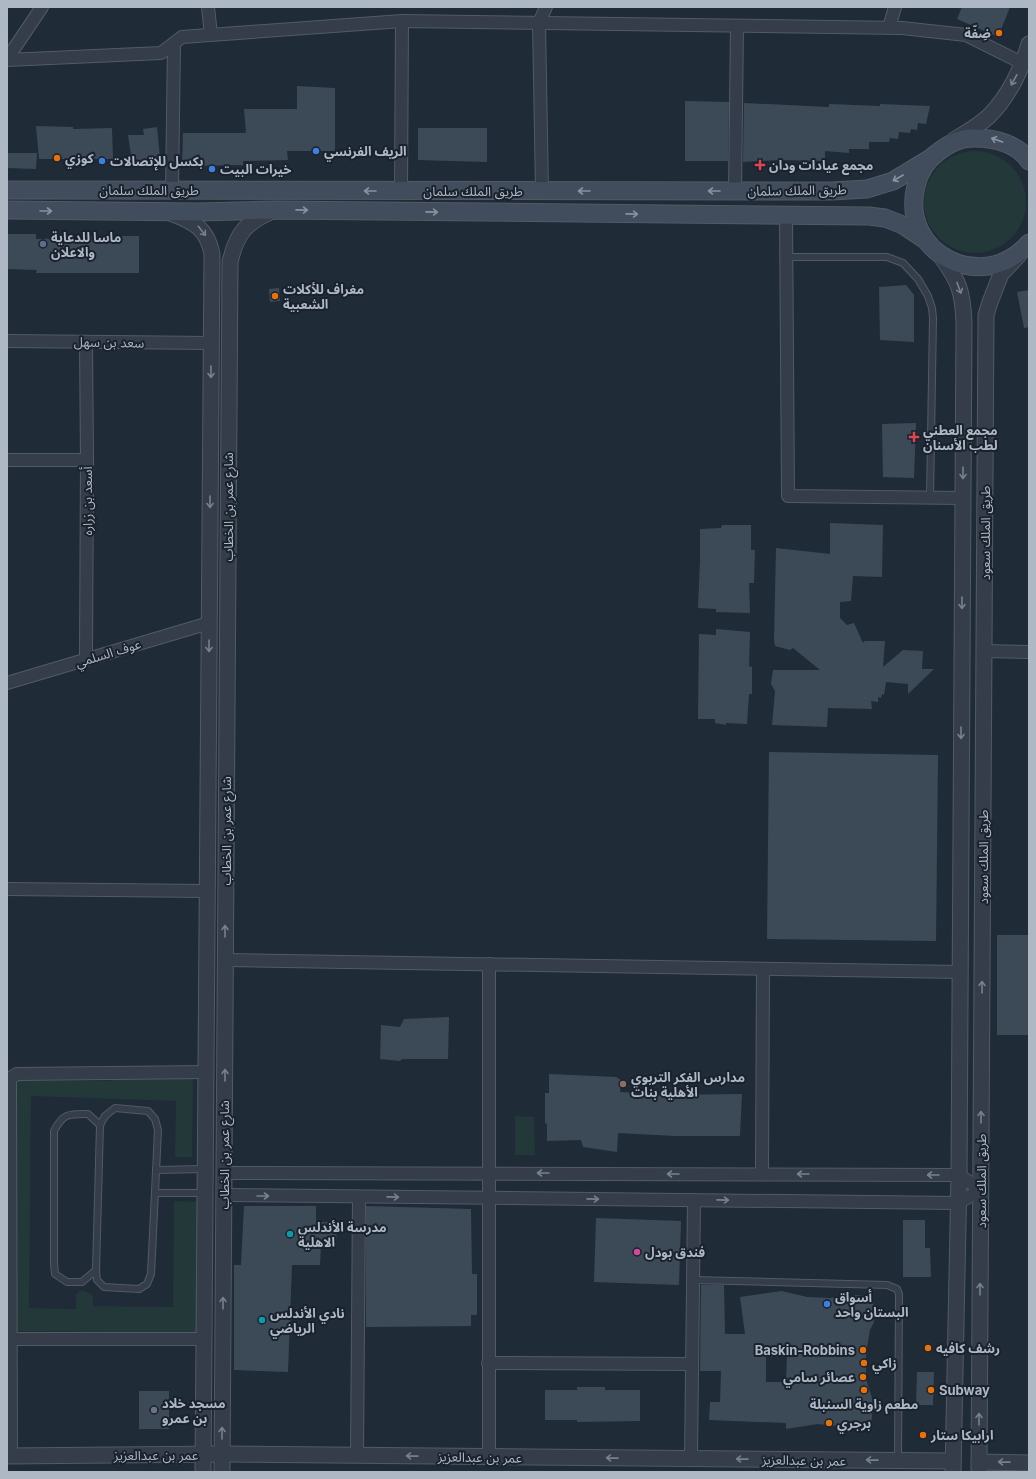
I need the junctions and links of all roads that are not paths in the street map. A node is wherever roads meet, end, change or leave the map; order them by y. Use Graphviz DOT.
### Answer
graph roads {
  1 [pos="42,7"];
  2 [pos="208,7"];
  3 [pos="546,7"];
  4 [pos="895,7"];
  5 [pos="402,21"];
  6 [pos="539,23"];
  7 [pos="737,26"];
  8 [pos="889,28"];
  9 [pos="211,35"];
  10 [pos="174,43"];
  11 [pos="1029,44"];
  12 [pos="7,60"];
  13 [pos="1022,62"];
  14 [pos="948,144"];
  15 [pos="930,158"];
  16 [pos="1028,160"];
  17 [pos="7,190"];
  18 [pos="172,190"];
  19 [pos="542,190"];
  20 [pos="401,191"];
  21 [pos="735,191"];
  22 [pos="7,210"];
  23 [pos="275,210"];
  24 [pos="169,212"];
  25 [pos="786,216"];
  26 [pos="924,239"];
  27 [pos="1025,248"];
  28 [pos="940,254"];
  29 [pos="787,257"];
  30 [pos="7,341"];
  31 [pos="86,342"];
  32 [pos="211,343"];
  33 [pos="7,460"];
  34 [pos="87,460"];
  35 [pos="930,498"];
  36 [pos="963,498"];
  37 [pos="209,623"];
  38 [pos="984,651"];
  39 [pos="1029,652"];
  40 [pos="86,660"];
  41 [pos="7,684"];
  42 [pos="7,889"];
  43 [pos="207,891"];
  44 [pos="225,960"];
  45 [pos="489,964"];
  46 [pos="763,969"];
  47 [pos="960,972"];
  48 [pos="206,1072"];
  49 [pos="100,1125"];
  50 [pos="205,1169"];
  51 [pos="156,1170"];
  52 [pos="224,1172"];
  53 [pos="489,1172"];
  54 [pos="762,1174"];
  55 [pos="959,1175"];
  56 [pos="981,1190"];
  57 [pos="155,1193"];
  58 [pos="205,1193"];
  59 [pos="224,1195"];
  60 [pos="360,1196"];
  61 [pos="489,1198"];
  62 [pos="694,1200"];
  63 [pos="958,1203"];
  64 [pos="96,1270"];
  65 [pos="693,1280"];
  66 [pos="12,1339"];
  67 [pos="204,1339"];
  68 [pos="488,1363"];
  69 [pos="692,1364"];
  70 [pos="203,1454"];
  71 [pos="222,1454"];
  72 [pos="9,1456"];
  73 [pos="357,1456"];
  74 [pos="489,1457"];
  75 [pos="691,1459"];
  76 [pos="898,1461"];
  77 [pos="1029,1463"];
  78 [pos="953,1467"];
  79 [pos="979,1467"];
  80 [pos="203,1472"];
  81 [pos="222,1472"];
  1 -- 12 [label="street"];
  2 -- 9 [label="street"];
  3 -- 6 [label="street"];
  4 -- 8 [label="street"];
  5 -- 6 [label="street"];
  5 -- 9 [label="street"];
  5 -- 20 [label="street"];
  6 -- 7 [label="street"];
  6 -- 19 [label="street"];
  7 -- 8 [label="street"];
  7 -- 21 [label="street"];
  8 -- 13 [label="street"];
  9 -- 10 [label="street"];
  10 -- 12 [label="street"];
  10 -- 18 [label="street"];
  11 -- 13 [label="street"];
  13 -- 14 [label="street, one-way"];
  14 -- 15 [label="main road"];
  16 -- 14 [label="main road, one-way"];
  15 -- 21 [label="main road, طريق الملك سلمان, one-way"];
  15 -- 26 [label="main road"];
  17 -- 18 [label="main road, طريق الملك سلمان"];
  20 -- 18 [label="main road, طريق الملك سلمان, one-way"];
  19 -- 20 [label="main road, طريق الملك سلمان"];
  21 -- 19 [label="main road, طريق الملك سلمان, one-way"];
  22 -- 24 [label="main road, طريق الملك سلمان, one-way"];
  23 -- 24 [label="main road, طريق الملك سلمان"];
  23 -- 25 [label="main road, طريق الملك سلمان, one-way"];
  44 -- 23 [label="street, شارع عمر بن الخطاب, one-way"];
  24 -- 32 [label="street, شارع عمر بن الخطاب, one-way"];
  25 -- 26 [label="main road, طريق الملك سلمان"];
  25 -- 29 [label="street"];
  26 -- 28 [label="main road"];
  27 -- 28 [label="main road"];
  27 -- 38 [label="street, طريق الملك سعود"];
  28 -- 36 [label="street, طريق الملك سعود, one-way"];
  29 -- 35 [label="lane"];
  29 -- 35 [label="street"];
  30 -- 31 [label="street, سعد بن سهل"];
  31 -- 32 [label="street, سعد بن سهل"];
  31 -- 34 [label="street, أسعد بن زراره"];
  32 -- 37 [label="street, شارع عمر بن الخطاب, one-way"];
  33 -- 34 [label="street"];
  34 -- 40 [label="street, أسعد بن زراره"];
  35 -- 36 [label="street"];
  36 -- 47 [label="street, طريق الملك سعود, one-way"];
  37 -- 40 [label="street, عوف السلمي"];
  37 -- 43 [label="street, شارع عمر بن الخطاب, one-way"];
  38 -- 39 [label="street"];
  56 -- 38 [label="street, طريق الملك سعود, one-way"];
  40 -- 41 [label="street, عوف السلمي"];
  42 -- 43 [label="street"];
  43 -- 48 [label="street, شارع عمر بن الخطاب"];
  44 -- 45 [label="street"];
  52 -- 44 [label="street, شارع عمر بن الخطاب, one-way"];
  45 -- 46 [label="street"];
  45 -- 53 [label="street"];
  46 -- 47 [label="street"];
  46 -- 54 [label="street"];
  47 -- 55 [label="street, طريق الملك سعود"];
  48 -- 50 [label="street, شارع عمر بن الخطاب"];
  48 -- 66 [label="street"];
  49 -- 51 [label="lane"];
  49 -- 64 [label="lane"];
  49 -- 64 [label="lane"];
  50 -- 51 [label="lane"];
  50 -- 58 [label="street, شارع عمر بن الخطاب"];
  51 -- 57 [label="lane"];
  52 -- 53 [label="street"];
  52 -- 59 [label="street, شارع عمر بن الخطاب"];
  54 -- 53 [label="street, one-way"];
  53 -- 61 [label="street"];
  55 -- 54 [label="street, one-way"];
  55 -- 56 [label="street"];
  55 -- 63 [label="street, طريق الملك سعود"];
  56 -- 63 [label="street"];
  79 -- 56 [label="street, طريق الملك سعود, one-way"];
  57 -- 58 [label="lane"];
  57 -- 64 [label="lane"];
  58 -- 67 [label="street, شارع عمر بن الخطاب"];
  59 -- 60 [label="street, one-way"];
  71 -- 59 [label="street, شارع عمر بن الخطاب, one-way"];
  60 -- 61 [label="street, one-way"];
  60 -- 73 [label="street"];
  61 -- 62 [label="street, one-way"];
  61 -- 68 [label="street"];
  62 -- 63 [label="street, one-way"];
  62 -- 65 [label="street"];
  63 -- 78 [label="street, طريق الملك سعود"];
  65 -- 69 [label="street"];
  65 -- 76 [label="lane"];
  66 -- 67 [label="street"];
  66 -- 72 [label="street"];
  67 -- 70 [label="street, شارع عمر بن الخطاب"];
  68 -- 69 [label="street"];
  68 -- 74 [label="street"];
  69 -- 75 [label="street"];
  70 -- 71 [label="street, عمر بن عبدالعزيز"];
  70 -- 72 [label="street, عمر بن عبدالعزيز"];
  70 -- 80 [label="street, شارع عمر بن الخطاب"];
  71 -- 73 [label="street, عمر بن عبدالعزيز"];
  71 -- 81 [label="street, شارع عمر بن الخطاب"];
  74 -- 73 [label="street, عمر بن عبدالعزيز, one-way"];
  75 -- 74 [label="street, عمر بن عبدالعزيز, one-way"];
  76 -- 75 [label="street, عمر بن عبدالعزيز, one-way"];
  76 -- 78 [label="street, عمر بن عبدالعزيز"];
  77 -- 79 [label="street, one-way"];
}
